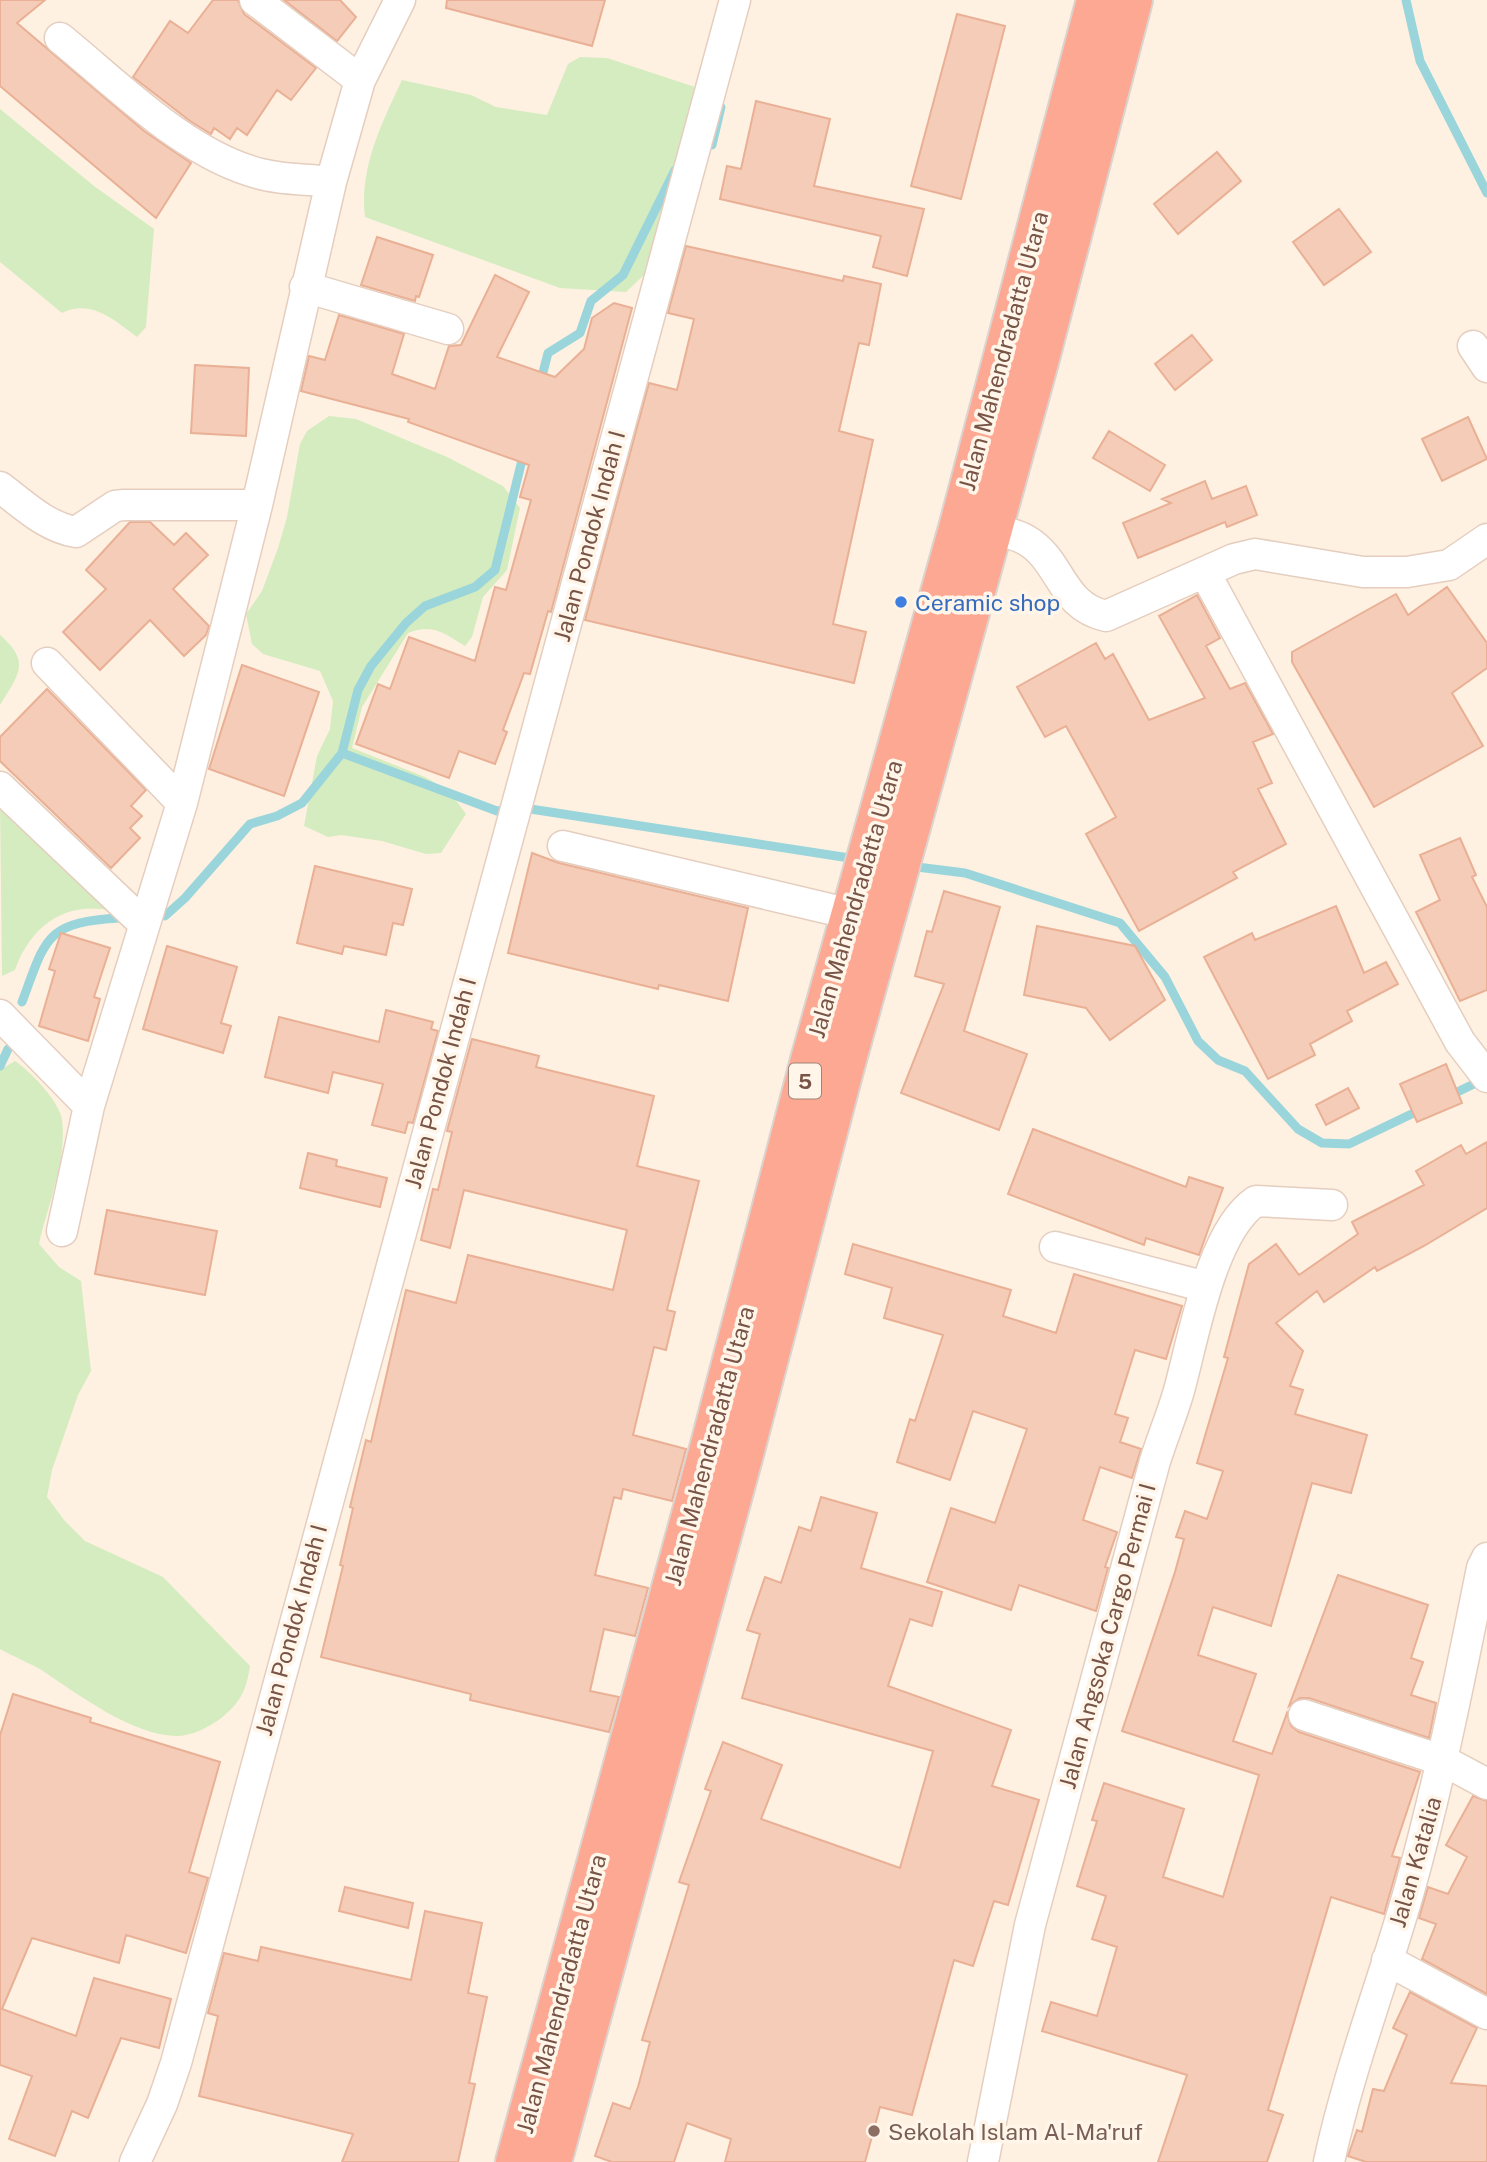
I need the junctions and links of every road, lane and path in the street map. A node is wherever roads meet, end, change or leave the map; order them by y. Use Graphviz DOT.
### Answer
graph roads {
  1 [pos="255,0"];
  2 [pos="400,0"];
  3 [pos="735,0"];
  4 [pos="1096,0"];
  5 [pos="1133,0"];
  6 [pos="60,38"];
  7 [pos="360,80"];
  8 [pos="331,182"];
  9 [pos="305,287"];
  10 [pos="448,329"];
  11 [pos="0,487"];
  12 [pos="257,505"];
  13 [pos="977,525"];
  14 [pos="1487,539"];
  15 [pos="1205,573"];
  16 [pos="47,663"];
  17 [pos="0,787"];
  18 [pos="182,803"];
  19 [pos="563,846"];
  20 [pos="852,914"];
  21 [pos="143,923"];
  22 [pos="0,1015"];
  23 [pos="1487,1077"];
  24 [pos="89,1106"];
  25 [pos="1332,1205"];
  26 [pos="62,1231"];
  27 [pos="1055,1247"];
  28 [pos="1206,1287"];
  29 [pos="1487,1559"];
  30 [pos="1304,1715"];
  31 [pos="1444,1761"];
  32 [pos="1487,1784"];
  33 [pos="1387,1960"];
  34 [pos="1487,2014"];
  35 [pos="135,2162"];
  36 [pos="515,2162"];
  37 [pos="552,2162"];
  38 [pos="983,2162"];
  39 [pos="1329,2162"];
  1 -- 7 [label="street"];
  2 -- 7 [label="street"];
  3 -- 35 [label="street, Jalan Pondok Indah I"];
  4 -- 13 [label="highway, Jalan Mahendradatta Utara / 5"];
  5 -- 13 [label="highway, Jalan Mahendradatta Utara / 5"];
  6 -- 8 [label="street"];
  7 -- 8 [label="street"];
  8 -- 9 [label="street"];
  9 -- 10 [label="street"];
  9 -- 12 [label="street"];
  11 -- 12 [label="street"];
  12 -- 18 [label="street"];
  13 -- 15 [label="street"];
  13 -- 20 [label="highway, Jalan Mahendradatta Utara / 5"];
  13 -- 37 [label="highway, Jalan Mahendradatta Utara / 5"];
  14 -- 15 [label="street"];
  15 -- 23 [label="street"];
  16 -- 18 [label="street"];
  17 -- 21 [label="street"];
  18 -- 21 [label="street"];
  19 -- 20 [label="street"];
  20 -- 36 [label="highway, Jalan Mahendradatta Utara / 5"];
  21 -- 24 [label="street"];
  22 -- 24 [label="street"];
  24 -- 26 [label="street"];
  25 -- 28 [label="street, Jalan Angsoka Cargo Permai I"];
  27 -- 28 [label="street"];
  28 -- 38 [label="street, Jalan Angsoka Cargo Permai I"];
  29 -- 31 [label="street, Jalan Katalia"];
  30 -- 31 [label="street"];
  31 -- 32 [label="street"];
  31 -- 33 [label="street, Jalan Katalia"];
  33 -- 34 [label="street"];
  33 -- 39 [label="street, Jalan Katalia"];
}
